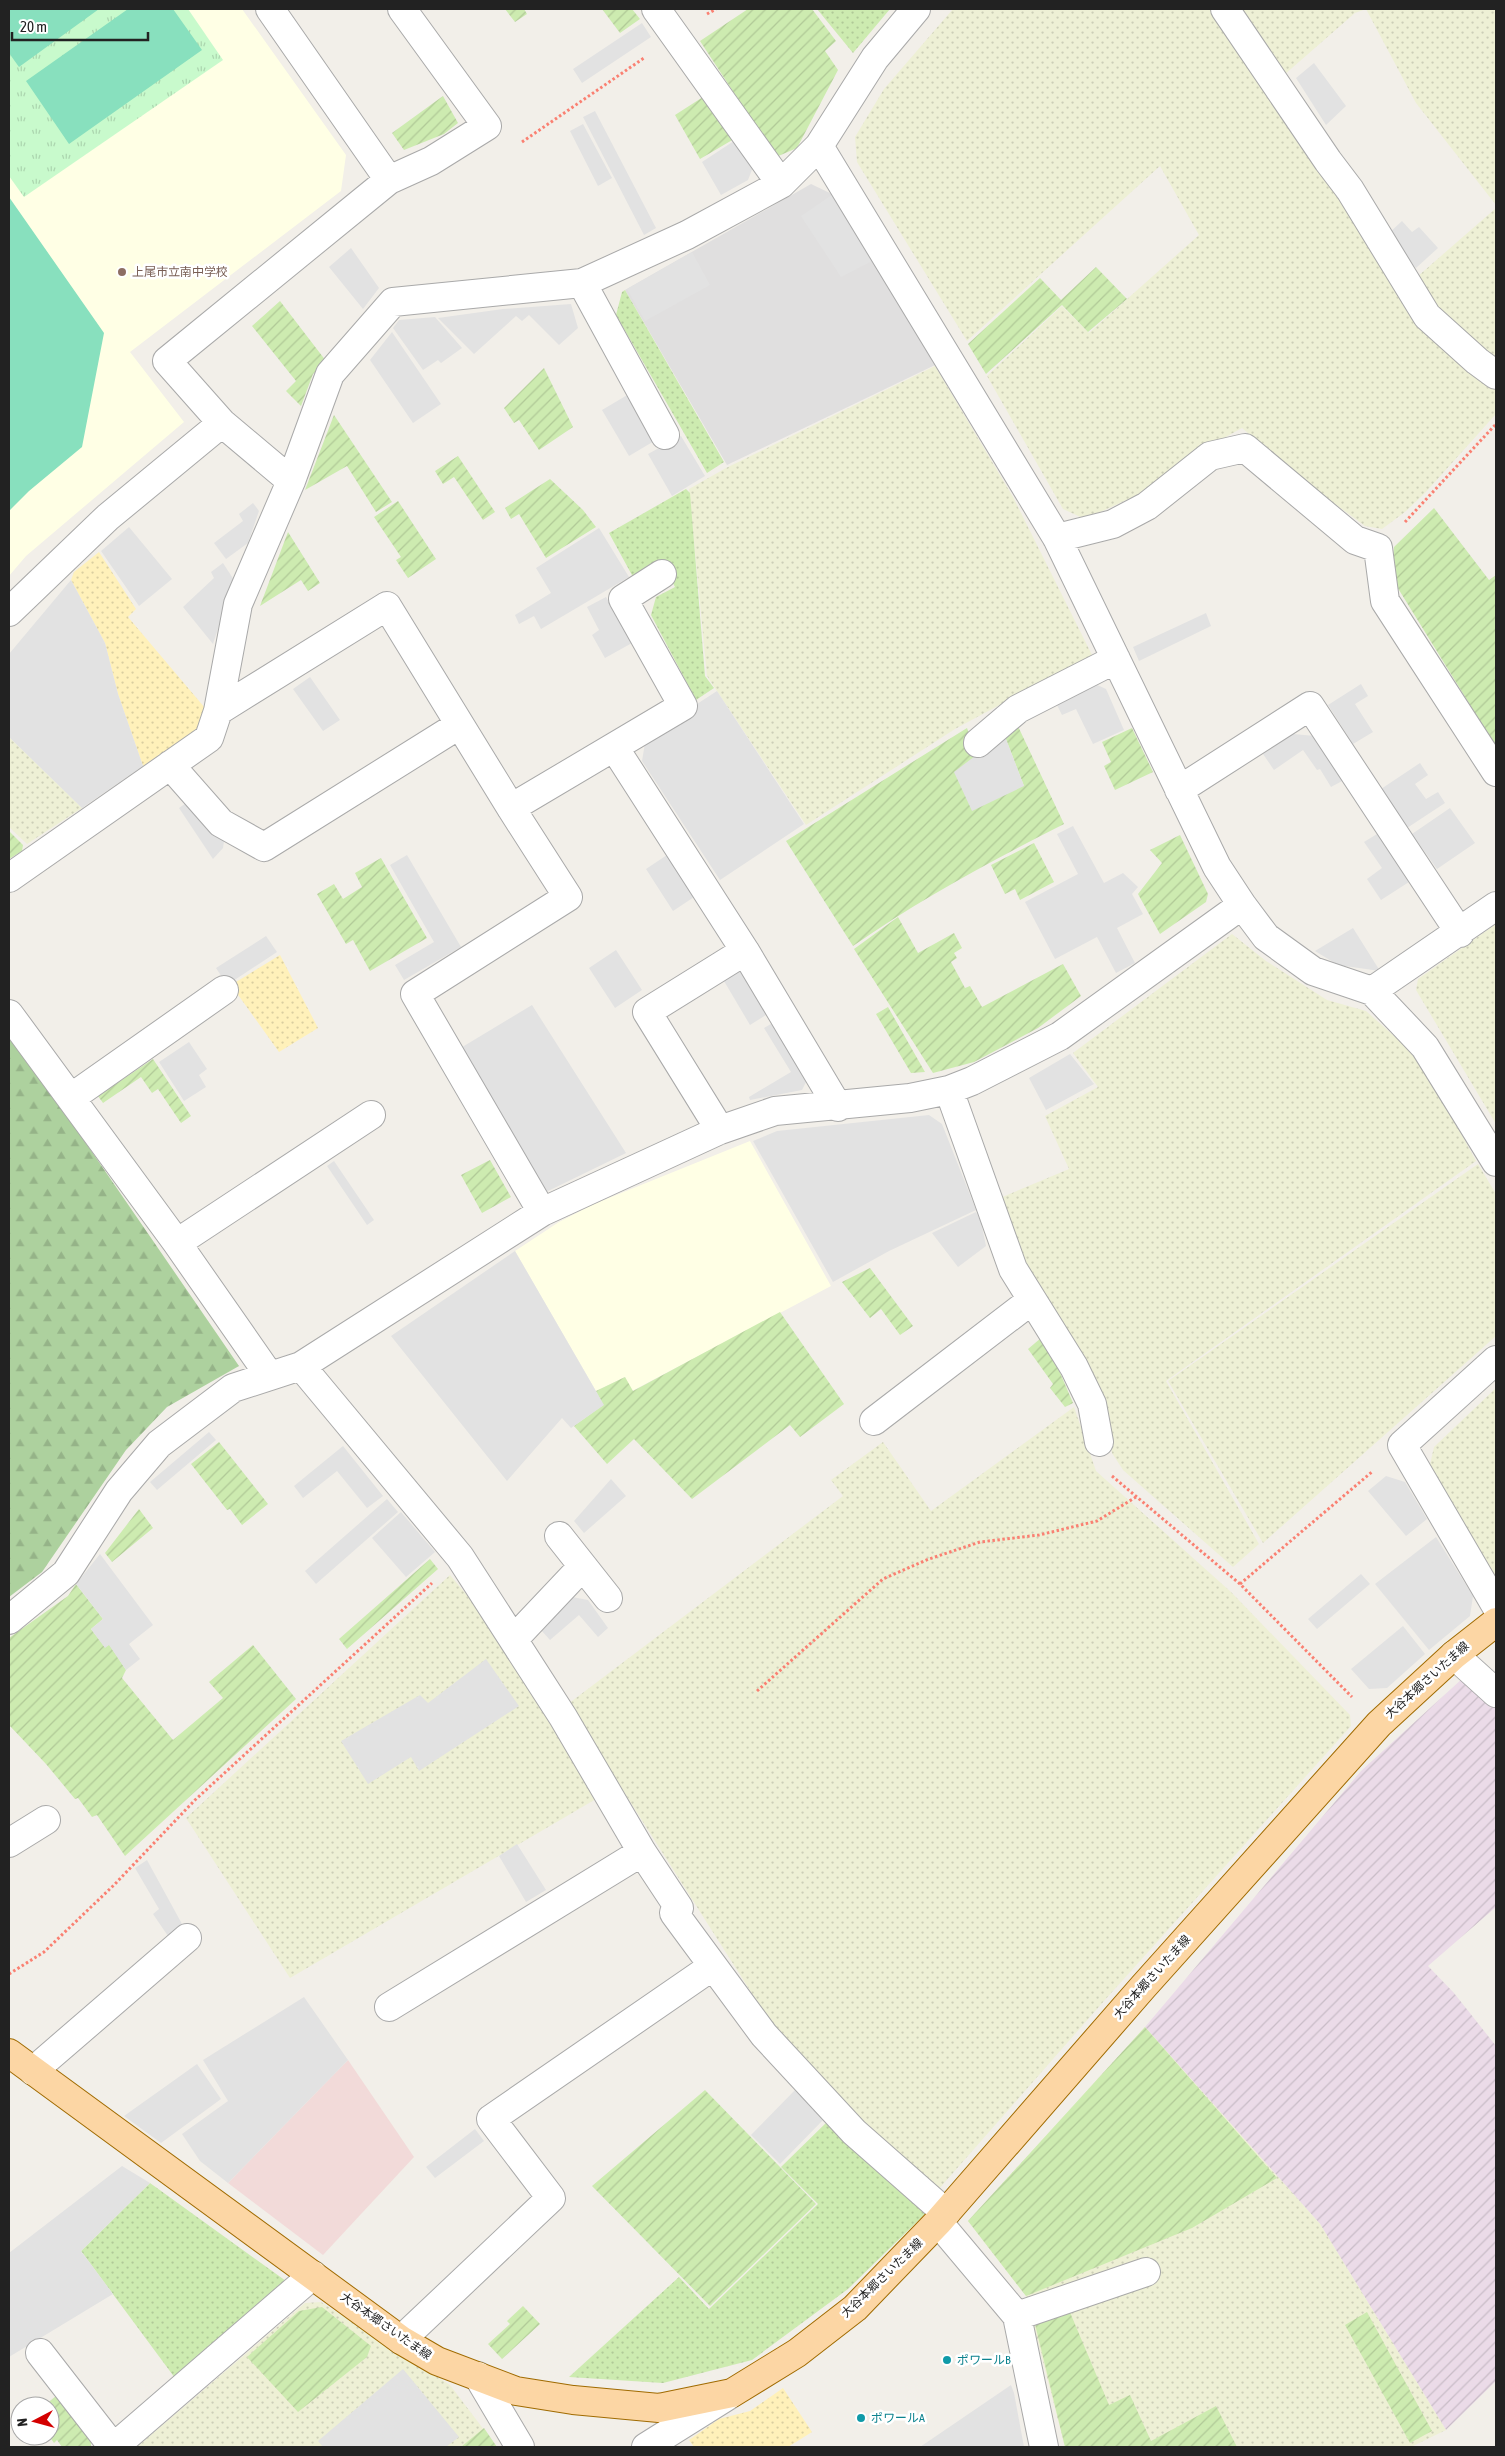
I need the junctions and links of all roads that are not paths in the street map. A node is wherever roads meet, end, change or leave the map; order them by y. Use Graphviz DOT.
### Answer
graph roads {
  1 [pos="270,9"];
  2 [pos="402,9"];
  3 [pos="656,9"];
  4 [pos="916,9"];
  5 [pos="1225,9"];
  6 [pos="819,146"];
  7 [pos="389,180"];
  8 [pos="781,184"];
  9 [pos="582,283"];
  10 [pos="1496,375"];
  11 [pos="222,423"];
  12 [pos="665,435"];
  13 [pos="291,481"];
  14 [pos="1057,538"];
  15 [pos="662,574"];
  16 [pos="9,612"];
  17 [pos="1116,659"];
  18 [pos="218,711"];
  19 [pos="460,725"];
  20 [pos="978,743"];
  21 [pos="614,747"];
  22 [pos="170,765"];
  23 [pos="1496,772"];
  24 [pos="1179,790"];
  25 [pos="511,808"];
  26 [pos="9,878"];
  27 [pos="1242,905"];
  28 [pos="1496,906"];
  29 [pos="1460,933"];
  30 [pos="746,951"];
  31 [pos="224,990"];
  32 [pos="1372,991"];
  33 [pos="9,1014"];
  34 [pos="949,1090"];
  35 [pos="72,1097"];
  36 [pos="838,1107"];
  37 [pos="371,1115"];
  38 [pos="720,1130"];
  39 [pos="1496,1162"];
  40 [pos="542,1212"];
  41 [pos="177,1243"];
  42 [pos="1032,1300"];
  43 [pos="1496,1360"];
  44 [pos="301,1366"];
  45 [pos="269,1375"];
  46 [pos="874,1421"];
  47 [pos="1099,1442"];
  48 [pos="559,1536"];
  49 [pos="582,1567"];
  50 [pos="608,1598"];
  51 [pos="1496,1606"];
  52 [pos="9,1620"];
  53 [pos="1496,1622"];
  54 [pos="514,1639"];
  55 [pos="1454,1655"];
  56 [pos="1496,1693"];
  57 [pos="46,1820"];
  58 [pos="9,1843"];
  59 [pos="642,1852"];
  60 [pos="187,1938"];
  61 [pos="713,1966"];
  62 [pos="389,2007"];
  63 [pos="9,2053"];
  64 [pos="33,2070"];
  65 [pos="942,2217"];
  66 [pos="1146,2272"];
  67 [pos="313,2275"];
  68 [pos="1017,2316"];
  69 [pos="401,2340"];
  70 [pos="40,2353"];
  71 [pos="478,2376"];
  72 [pos="732,2393"];
  73 [pos="661,2443"];
  74 [pos="114,2447"];
  75 [pos="520,2447"];
  76 [pos="1044,2447"];
  1 -- 7 [label="street"];
  2 -- 7 [label="street"];
  3 -- 8 [label="street"];
  4 -- 6 [label="street"];
  5 -- 10 [label="street"];
  6 -- 8 [label="street"];
  6 -- 14 [label="street"];
  7 -- 11 [label="street"];
  8 -- 9 [label="street"];
  9 -- 12 [label="street"];
  9 -- 13 [label="street"];
  11 -- 13 [label="street"];
  11 -- 16 [label="street"];
  13 -- 18 [label="street"];
  14 -- 17 [label="street"];
  14 -- 23 [label="street"];
  15 -- 21 [label="street"];
  17 -- 20 [label="street"];
  17 -- 24 [label="street"];
  18 -- 19 [label="street"];
  18 -- 22 [label="street"];
  19 -- 22 [label="street"];
  19 -- 25 [label="street"];
  21 -- 25 [label="street"];
  21 -- 30 [label="street"];
  22 -- 26 [label="street"];
  24 -- 27 [label="street"];
  24 -- 29 [label="street"];
  25 -- 40 [label="street"];
  27 -- 32 [label="street"];
  27 -- 34 [label="street"];
  28 -- 29 [label="street"];
  29 -- 32 [label="street"];
  30 -- 36 [label="street"];
  30 -- 38 [label="street"];
  31 -- 35 [label="street"];
  32 -- 39 [label="street"];
  33 -- 35 [label="street"];
  34 -- 36 [label="street"];
  34 -- 42 [label="street"];
  35 -- 41 [label="street"];
  36 -- 38 [label="street"];
  37 -- 41 [label="street"];
  38 -- 40 [label="street"];
  40 -- 44 [label="street"];
  41 -- 45 [label="street"];
  42 -- 46 [label="street"];
  42 -- 47 [label="street"];
  43 -- 51 [label="street"];
  44 -- 45 [label="street"];
  44 -- 54 [label="street"];
  45 -- 52 [label="street"];
  48 -- 49 [label="street"];
  49 -- 50 [label="street"];
  49 -- 54 [label="street"];
  53 -- 55 [label="main road, 大谷本郷さいたま線"];
  54 -- 59 [label="street"];
  55 -- 56 [label="street"];
  55 -- 65 [label="main road, 大谷本郷さいたま線"];
  57 -- 58 [label="street"];
  59 -- 61 [label="street"];
  59 -- 62 [label="street"];
  60 -- 64 [label="street"];
  61 -- 65 [label="street"];
  61 -- 69 [label="street"];
  63 -- 64 [label="main road, 大谷本郷さいたま線"];
  64 -- 67 [label="main road, 大谷本郷さいたま線"];
  65 -- 68 [label="street"];
  65 -- 72 [label="main road, 大谷本郷さいたま線"];
  66 -- 68 [label="street"];
  67 -- 69 [label="main road, 大谷本郷さいたま線"];
  67 -- 74 [label="street"];
  68 -- 76 [label="street"];
  69 -- 71 [label="main road, 大谷本郷さいたま線"];
  70 -- 74 [label="street"];
  71 -- 72 [label="main road, 大谷本郷さいたま線"];
  71 -- 75 [label="street"];
  72 -- 73 [label="street"];
}
